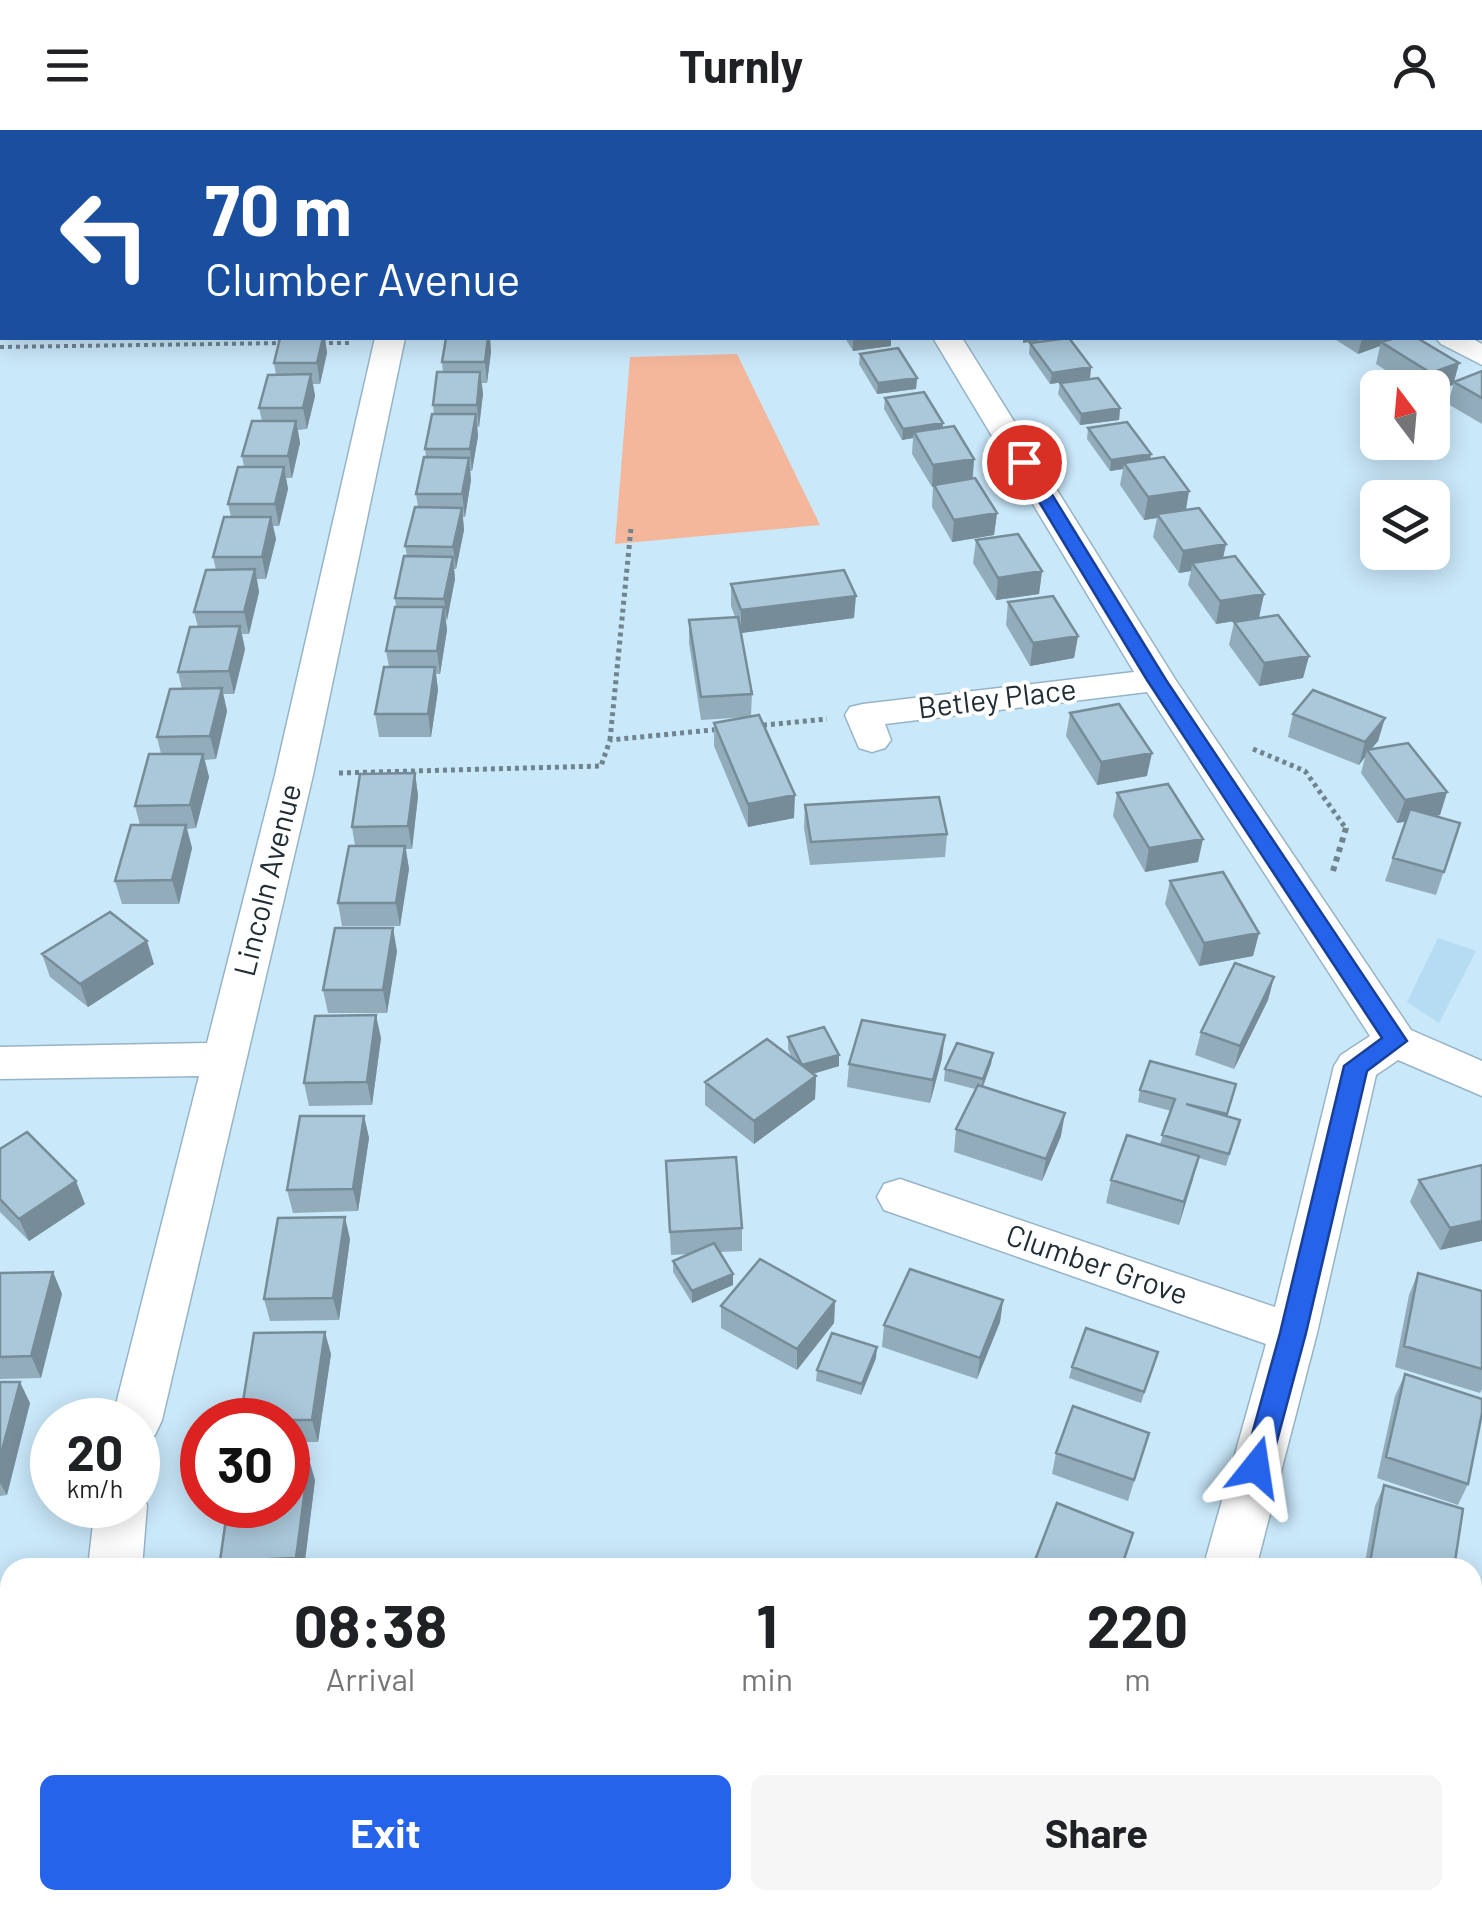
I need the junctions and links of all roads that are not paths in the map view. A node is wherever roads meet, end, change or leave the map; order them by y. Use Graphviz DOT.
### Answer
graph roads {
  1 [pos="390,340"];
  2 [pos="949,340"];
  3 [pos="1454,340"];
  4 [pos="1482,356"];
  5 [pos="1157,680"];
  6 [pos="868,727"];
  7 [pos="1396,1041"];
  8 [pos="225,1059"];
  9 [pos="0,1063"];
  10 [pos="1482,1080"];
  11 [pos="900,1197"];
  12 [pos="1293,1333"];
  13 [pos="143,1398"];
  14 [pos="119,1528"];
  15 [pos="116,1558"];
  16 [pos="1232,1558"];
  1 -- 8 [label="street, Lincoln Avenue"];
  2 -- 5 [label="street"];
  3 -- 4 [label="street"];
  5 -- 6 [label="street, Betley Place"];
  5 -- 7 [label="street"];
  7 -- 10 [label="street"];
  7 -- 12 [label="street"];
  8 -- 9 [label="street"];
  8 -- 13 [label="street, Lincoln Avenue"];
  11 -- 12 [label="street, Clumber Grove"];
  12 -- 16 [label="street"];
  14 -- 15 [label="street"];
}
